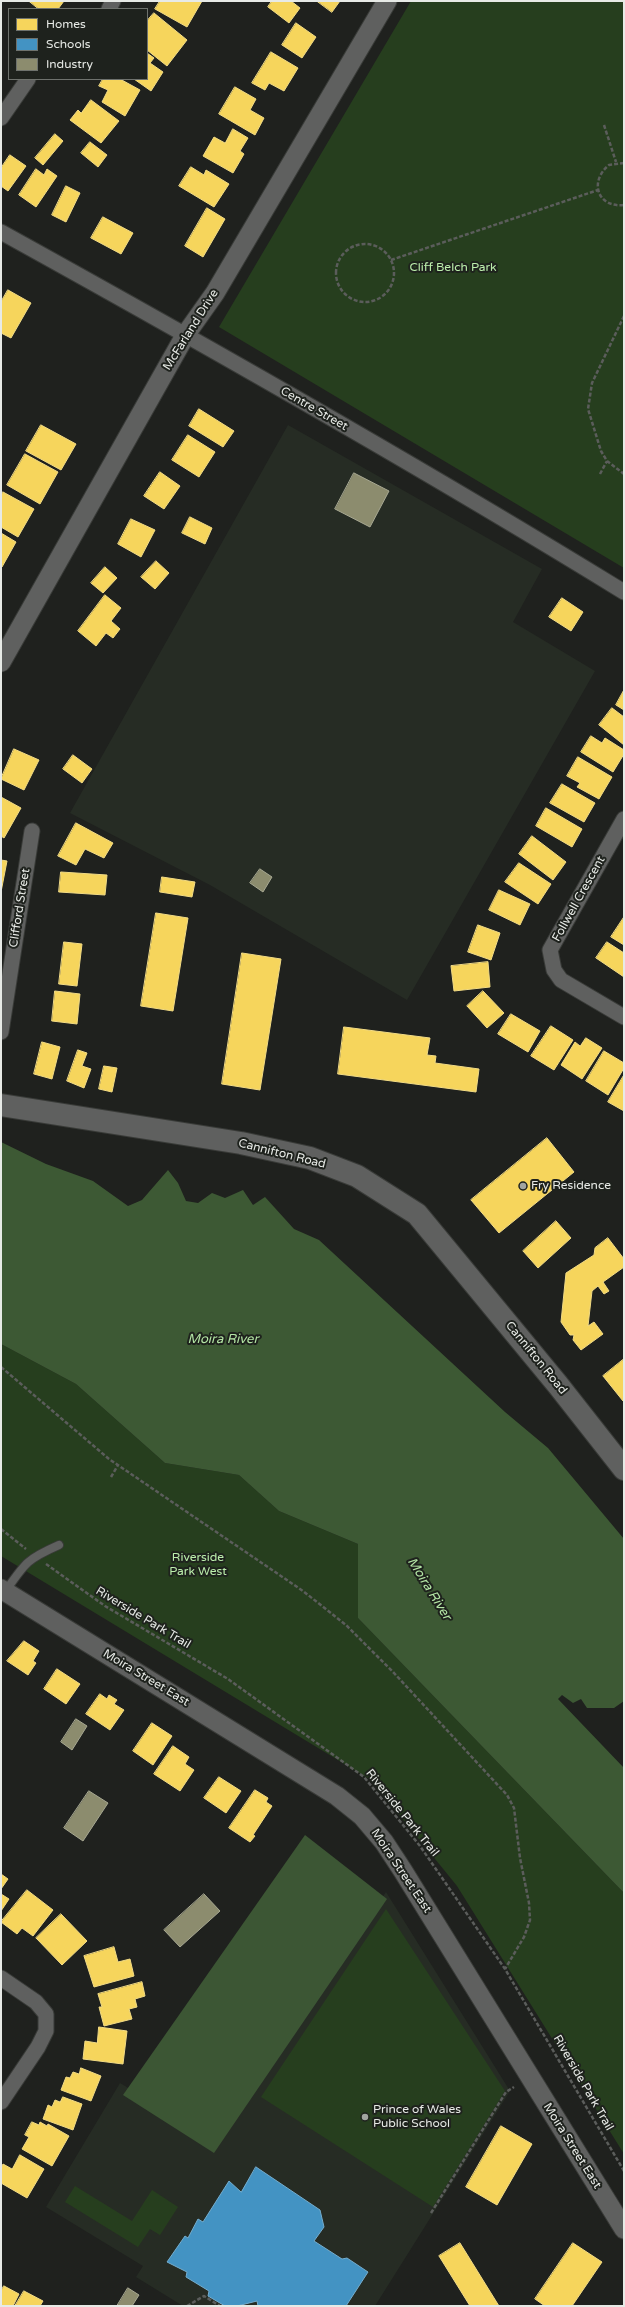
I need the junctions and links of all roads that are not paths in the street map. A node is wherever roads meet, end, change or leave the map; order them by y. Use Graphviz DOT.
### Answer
graph roads {
  1 [pos="387,1"];
  2 [pos="27,80"];
  3 [pos="1,118"];
  4 [pos="1,232"];
  5 [pos="186,334"];
  6 [pos="624,592"];
  7 [pos="1,662"];
  8 [pos="624,819"];
  9 [pos="32,831"];
  10 [pos="624,1017"];
  11 [pos="1,1032"];
  12 [pos="1,1105"];
  13 [pos="624,1469"];
  14 [pos="59,1545"];
  15 [pos="3,1590"];
  16 [pos="1,1978"];
  17 [pos="1,2102"];
  18 [pos="624,2230"];
  1 -- 5 [label="street, McFarland Drive"];
  2 -- 3 [label="street"];
  4 -- 5 [label="street, Centre Street"];
  5 -- 6 [label="street, Centre Street"];
  5 -- 7 [label="street, McFarland Drive"];
  8 -- 10 [label="street, Follwell Crescent"];
  9 -- 11 [label="street, Clifford Street"];
  12 -- 13 [label="main road, Cannifton Road"];
  14 -- 15 [label="lane"];
  15 -- 18 [label="street, Moira Street East"];
  16 -- 17 [label="street"];
}
